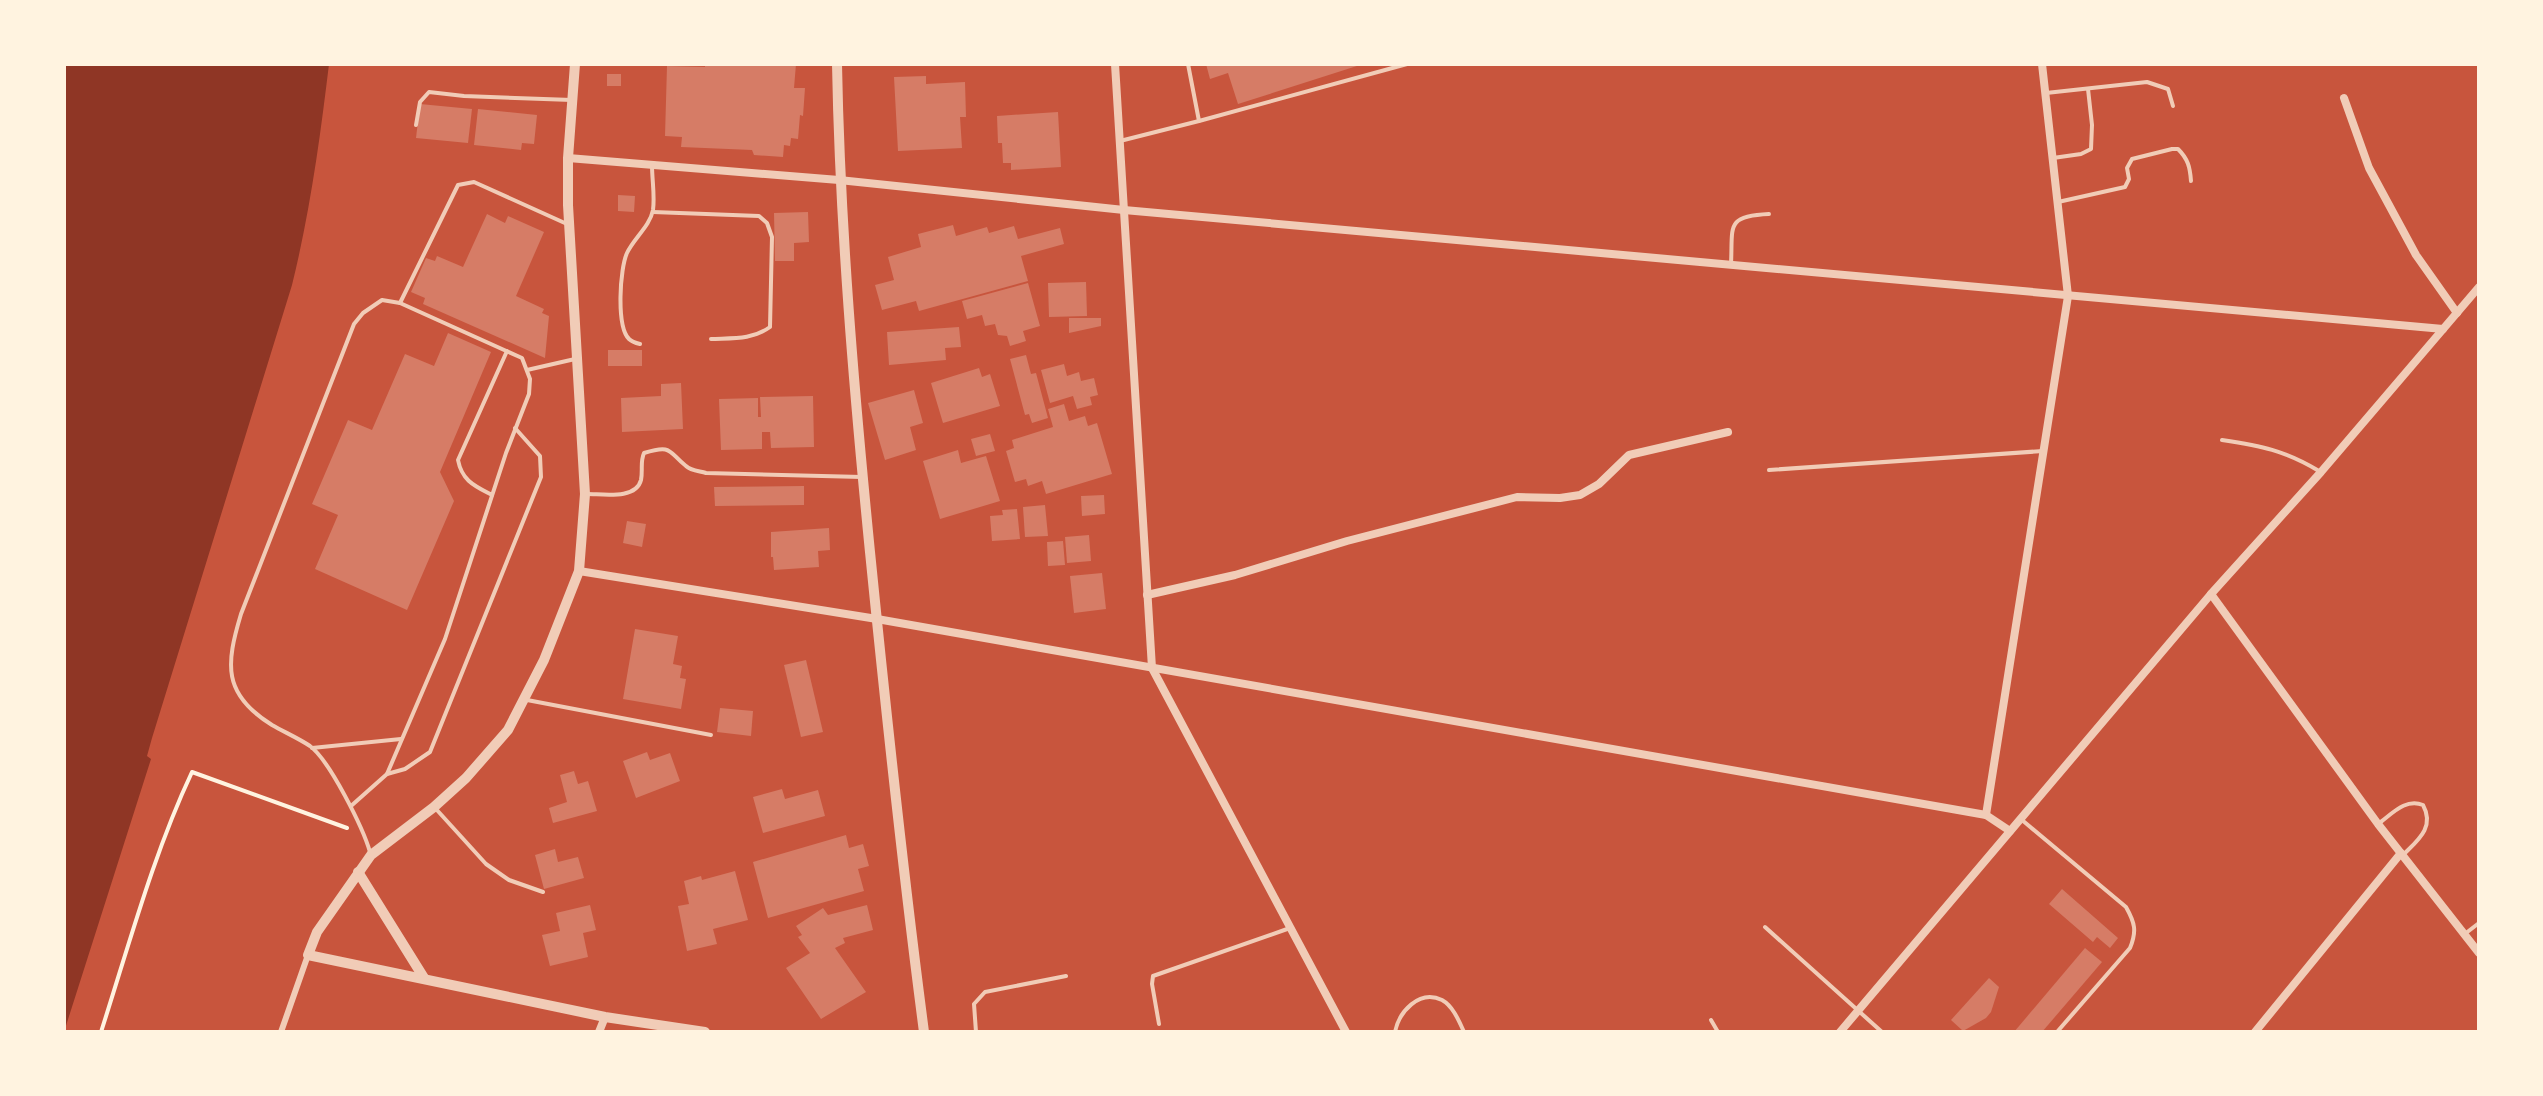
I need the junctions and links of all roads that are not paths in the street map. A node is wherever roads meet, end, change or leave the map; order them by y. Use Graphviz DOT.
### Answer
graph roads {
  1 [pos="575,64"];
  2 [pos="837,64"];
  3 [pos="1115,64"];
  4 [pos="1188,64"];
  5 [pos="1407,64"];
  6 [pos="2042,64"];
  7 [pos="2088,89"];
  8 [pos="2046,93"];
  9 [pos="2344,98"];
  10 [pos="573,100"];
  11 [pos="2173,106"];
  12 [pos="1199,121"];
  13 [pos="416,125"];
  14 [pos="1120,141"];
  15 [pos="568,158"];
  16 [pos="2053,158"];
  17 [pos="652,165"];
  18 [pos="839,180"];
  19 [pos="2191,181"];
  20 [pos="2058,202"];
  21 [pos="1124,210"];
  22 [pos="653,212"];
  23 [pos="1769,214"];
  24 [pos="569,226"];
  25 [pos="1731,264"];
  26 [pos="2479,287"];
  27 [pos="2068,296"];
  28 [pos="400,303"];
  29 [pos="2457,313"];
  30 [pos="2443,329"];
  31 [pos="711,339"];
  32 [pos="640,344"];
  33 [pos="507,351"];
  34 [pos="577,358"];
  35 [pos="527,370"];
  36 [pos="515,428"];
  37 [pos="1728,432"];
  38 [pos="2222,440"];
  39 [pos="2043,451"];
  40 [pos="1769,470"];
  41 [pos="2321,472"];
  42 [pos="863,477"];
  43 [pos="585,494"];
  44 [pos="492,495"];
  45 [pos="579,571"];
  46 [pos="2211,594"];
  47 [pos="1147,595"];
  48 [pos="877,619"];
  49 [pos="1152,668"];
  50 [pos="525,700"];
  51 [pos="711,735"];
  52 [pos="402,738"];
  53 [pos="312,748"];
  54 [pos="387,774"];
  55 [pos="351,806"];
  56 [pos="434,807"];
  57 [pos="1986,815"];
  58 [pos="2020,819"];
  59 [pos="2378,824"];
  60 [pos="2010,831"];
  61 [pos="2402,854"];
  62 [pos="371,855"];
  63 [pos="358,872"];
  64 [pos="543,892"];
  65 [pos="2479,923"];
  66 [pos="1765,927"];
  67 [pos="1290,928"];
  68 [pos="2464,935"];
  69 [pos="2479,953"];
  70 [pos="308,955"];
  71 [pos="1066,976"];
  72 [pos="424,978"];
  73 [pos="1858,1010"];
  74 [pos="605,1017"];
  75 [pos="1711,1020"];
  76 [pos="1159,1024"];
  77 [pos="281,1032"];
  78 [pos="599,1032"];
  79 [pos="705,1032"];
  80 [pos="924,1032"];
  81 [pos="976,1032"];
  82 [pos="1346,1032"];
  83 [pos="1395,1032"];
  84 [pos="1464,1032"];
  85 [pos="1718,1032"];
  86 [pos="1840,1032"];
  87 [pos="1882,1032"];
  88 [pos="2057,1032"];
  89 [pos="2255,1032"];
  1 -- 10 [label="street"];
  2 -- 18 [label="street"];
  3 -- 14 [label="street"];
  4 -- 12 [label="lane"];
  5 -- 12 [label="lane"];
  6 -- 8 [label="street"];
  7 -- 8 [label="lane"];
  7 -- 11 [label="lane"];
  7 -- 16 [label="lane"];
  8 -- 16 [label="street"];
  9 -- 29 [label="street"];
  10 -- 13 [label="lane"];
  10 -- 15 [label="street"];
  12 -- 14 [label="lane"];
  14 -- 21 [label="street"];
  15 -- 17 [label="street"];
  15 -- 24 [label="street"];
  16 -- 20 [label="street"];
  17 -- 18 [label="street"];
  17 -- 22 [label="lane"];
  18 -- 21 [label="street"];
  18 -- 42 [label="street"];
  19 -- 20 [label="lane"];
  20 -- 27 [label="street"];
  21 -- 25 [label="street"];
  21 -- 47 [label="street"];
  22 -- 31 [label="lane"];
  22 -- 32 [label="lane"];
  23 -- 25 [label="lane"];
  24 -- 28 [label="lane"];
  24 -- 34 [label="street"];
  25 -- 27 [label="street"];
  26 -- 29 [label="street"];
  27 -- 30 [label="street"];
  27 -- 39 [label="street"];
  28 -- 33 [label="lane"];
  28 -- 53 [label="lane"];
  29 -- 30 [label="street"];
  30 -- 41 [label="street"];
  33 -- 35 [label="lane"];
  33 -- 44 [label="lane"];
  34 -- 35 [label="lane"];
  34 -- 43 [label="street"];
  35 -- 36 [label="lane"];
  36 -- 44 [label="lane"];
  36 -- 54 [label="lane"];
  37 -- 47 [label="street"];
  38 -- 41 [label="lane"];
  39 -- 40 [label="lane"];
  39 -- 57 [label="street"];
  41 -- 46 [label="street"];
  42 -- 43 [label="lane"];
  42 -- 48 [label="street"];
  43 -- 45 [label="street"];
  44 -- 52 [label="lane"];
  45 -- 48 [label="street"];
  45 -- 50 [label="street"];
  46 -- 58 [label="street"];
  46 -- 59 [label="street"];
  47 -- 49 [label="street"];
  48 -- 49 [label="street"];
  48 -- 80 [label="street"];
  49 -- 57 [label="street"];
  49 -- 67 [label="street"];
  50 -- 51 [label="lane"];
  50 -- 56 [label="street"];
  52 -- 53 [label="lane"];
  52 -- 54 [label="lane"];
  53 -- 55 [label="lane"];
  54 -- 55 [label="lane"];
  55 -- 62 [label="lane"];
  56 -- 62 [label="street"];
  56 -- 64 [label="lane"];
  57 -- 60 [label="street"];
  58 -- 60 [label="street"];
  58 -- 88 [label="lane"];
  59 -- 61 [label="street"];
  59 -- 61 [label="lane"];
  60 -- 73 [label="street"];
  61 -- 68 [label="street"];
  61 -- 89 [label="street"];
  62 -- 63 [label="street"];
  63 -- 70 [label="street"];
  63 -- 72 [label="street"];
  65 -- 68 [label="lane"];
  66 -- 73 [label="lane"];
  67 -- 76 [label="lane"];
  67 -- 82 [label="street"];
  68 -- 69 [label="street"];
  70 -- 72 [label="street"];
  70 -- 77 [label="street"];
  71 -- 81 [label="lane"];
  72 -- 74 [label="street"];
  73 -- 86 [label="street"];
  73 -- 87 [label="lane"];
  74 -- 78 [label="street"];
  74 -- 79 [label="street"];
  75 -- 85 [label="lane"];
  83 -- 84 [label="lane"];
}
